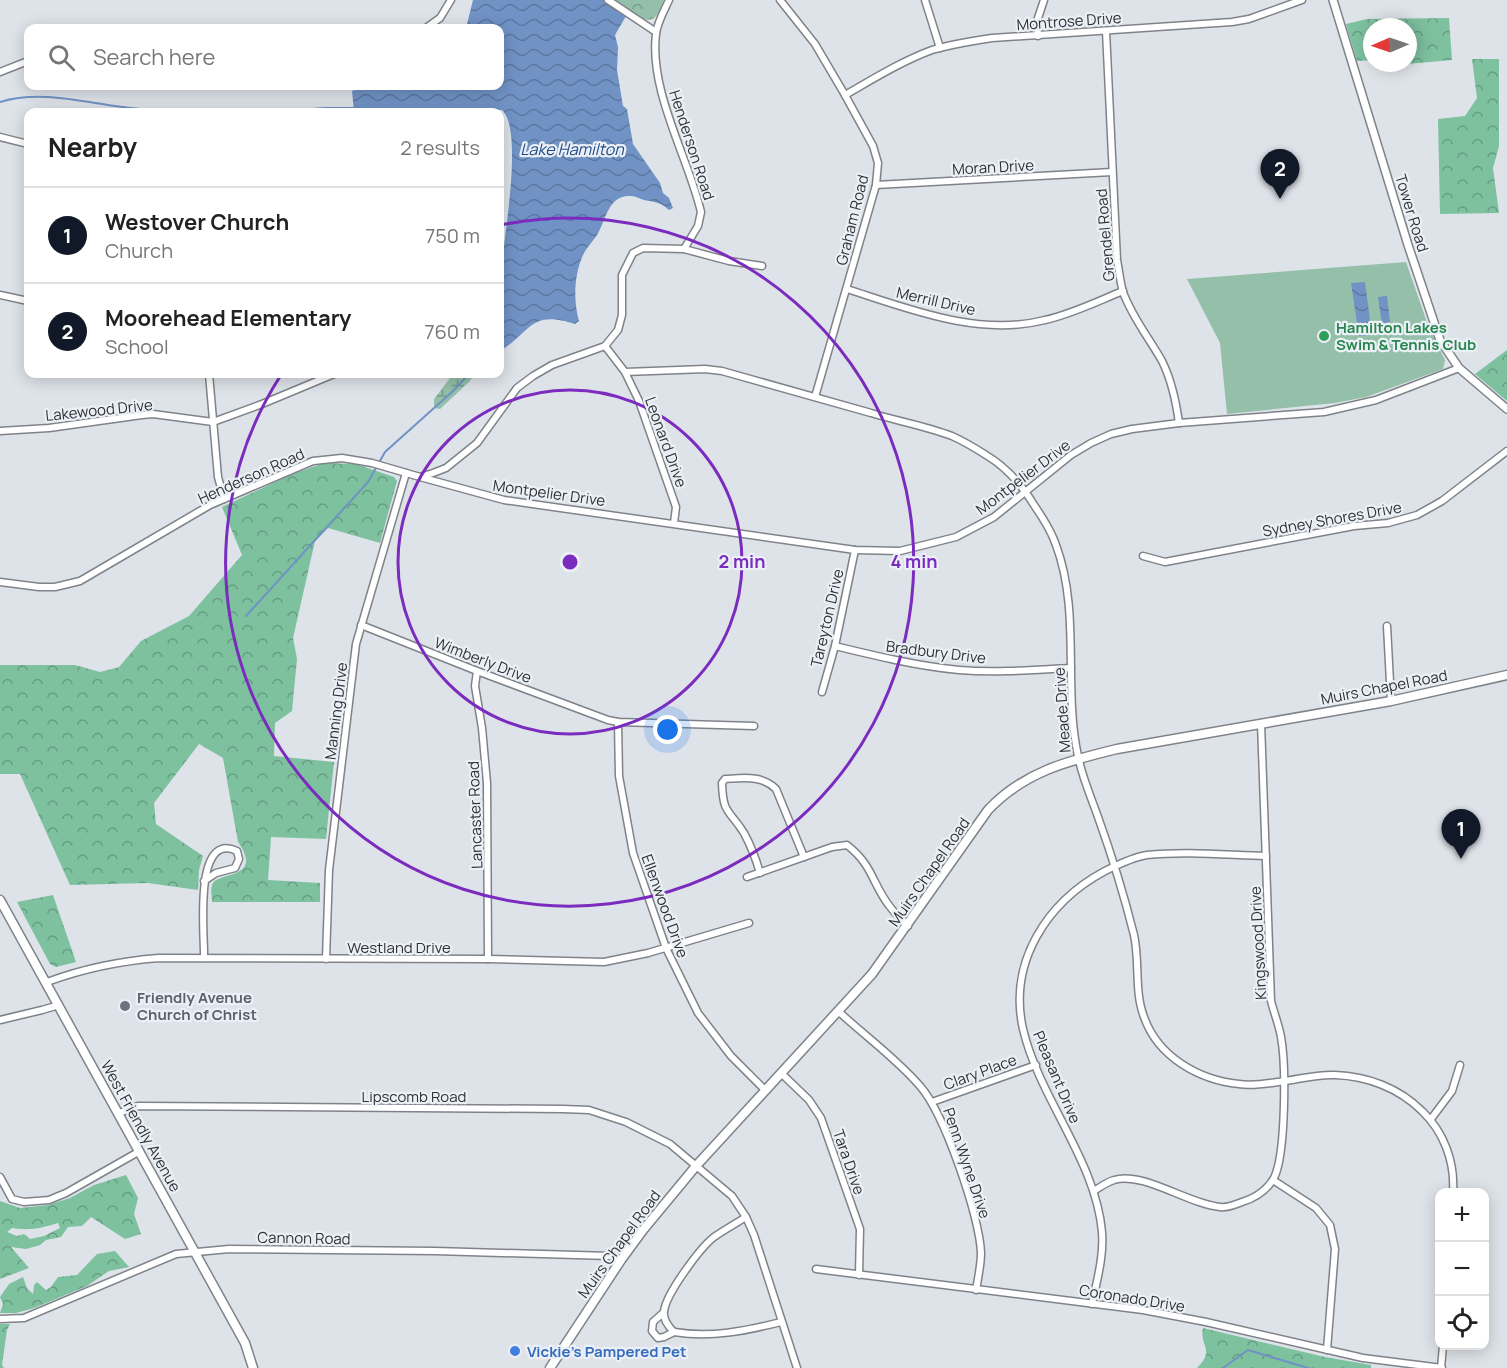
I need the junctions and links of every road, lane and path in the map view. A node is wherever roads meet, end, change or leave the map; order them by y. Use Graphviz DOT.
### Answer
graph roads {
  1 [pos="451,0"];
  2 [pos="608,0"];
  3 [pos="669,0"];
  4 [pos="780,0"];
  5 [pos="925,0"];
  6 [pos="1044,0"];
  7 [pos="1302,0"];
  8 [pos="1333,0"];
  9 [pos="432,24"];
  10 [pos="1106,31"];
  11 [pos="656,32"];
  12 [pos="1038,36"];
  13 [pos="940,48"];
  14 [pos="24,63"];
  15 [pos="0,72"];
  16 [pos="845,95"];
  17 [pos="0,137"];
  18 [pos="24,143"];
  19 [pos="1112,172"];
  20 [pos="876,185"];
  21 [pos="684,249"];
  22 [pos="762,266"];
  23 [pos="847,289"];
  24 [pos="1123,291"];
  25 [pos="0,295"];
  26 [pos="24,300"];
  27 [pos="605,346"];
  28 [pos="1459,368"];
  29 [pos="625,372"];
  30 [pos="209,378"];
  31 [pos="324,378"];
  32 [pos="815,397"];
  33 [pos="1507,409"];
  34 [pos="213,422"];
  35 [pos="1179,423"];
  36 [pos="0,431"];
  37 [pos="1507,451"];
  38 [pos="406,473"];
  39 [pos="420,477"];
  40 [pos="1026,492"];
  41 [pos="224,499"];
  42 [pos="674,523"];
  43 [pos="855,549"];
  44 [pos="1143,556"];
  45 [pos="0,582"];
  46 [pos="361,625"];
  47 [pos="1387,626"];
  48 [pos="835,646"];
  49 [pos="1071,668"];
  50 [pos="477,672"];
  51 [pos="1507,675"];
  52 [pos="822,692"];
  53 [pos="1390,701"];
  54 [pos="618,723"];
  55 [pos="1261,723"];
  56 [pos="754,726"];
  57 [pos="1078,759"];
  58 [pos="1266,856"];
  59 [pos="804,857"];
  60 [pos="1115,866"];
  61 [pos="760,873"];
  62 [pos="747,877"];
  63 [pos="204,880"];
  64 [pos="0,900"];
  65 [pos="3,912"];
  66 [pos="749,923"];
  67 [pos="908,926"];
  68 [pos="666,948"];
  69 [pos="204,958"];
  70 [pos="326,959"];
  71 [pos="488,959"];
  72 [pos="47,982"];
  73 [pos="59,1005"];
  74 [pos="838,1011"];
  75 [pos="0,1020"];
  76 [pos="1036,1065"];
  77 [pos="1460,1065"];
  78 [pos="781,1073"];
  79 [pos="1283,1082"];
  80 [pos="765,1090"];
  81 [pos="932,1102"];
  82 [pos="119,1113"];
  83 [pos="1431,1119"];
  84 [pos="140,1151"];
  85 [pos="696,1166"];
  86 [pos="0,1177"];
  87 [pos="1273,1180"];
  88 [pos="1453,1188"];
  89 [pos="1094,1191"];
  90 [pos="746,1217"];
  91 [pos="196,1253"];
  92 [pos="621,1260"];
  93 [pos="816,1269"];
  94 [pos="860,1275"];
  95 [pos="976,1290"];
  96 [pos="1092,1304"];
  97 [pos="663,1313"];
  98 [pos="0,1319"];
  99 [pos="781,1322"];
  100 [pos="674,1332"];
  101 [pos="1327,1350"];
  102 [pos="1443,1350"];
  103 [pos="253,1368"];
  104 [pos="550,1368"];
  105 [pos="797,1368"];
  106 [pos="1442,1368"];
  1 -- 9 [label="street"];
  2 -- 11 [label="street"];
  3 -- 11 [label="street, Henderson Road"];
  4 -- 16 [label="street, Graham Road"];
  5 -- 13 [label="street"];
  6 -- 12 [label="street"];
  7 -- 10 [label="street, Montrose Drive"];
  8 -- 28 [label="street, Tower Road"];
  10 -- 12 [label="street, Montrose Drive"];
  10 -- 19 [label="street, Grendel Road"];
  11 -- 21 [label="street, Henderson Road"];
  12 -- 13 [label="street, Montrose Drive"];
  13 -- 16 [label="street, Montrose Drive"];
  14 -- 15 [label="street"];
  16 -- 20 [label="street, Graham Road"];
  17 -- 18 [label="street"];
  19 -- 20 [label="street, Moran Drive"];
  19 -- 24 [label="street, Grendel Road"];
  20 -- 23 [label="street, Graham Road"];
  21 -- 22 [label="street"];
  21 -- 27 [label="street"];
  23 -- 24 [label="street, Merrill Drive"];
  23 -- 32 [label="street, Graham Road"];
  24 -- 35 [label="street, Grendel Road"];
  25 -- 26 [label="street"];
  27 -- 29 [label="street"];
  27 -- 39 [label="street"];
  28 -- 33 [label="street, Tower Road"];
  28 -- 35 [label="street, Montpelier Drive"];
  29 -- 32 [label="street, Meade Drive"];
  29 -- 42 [label="street, Leonard Drive"];
  30 -- 34 [label="street"];
  31 -- 34 [label="street, Lakewood Drive"];
  32 -- 40 [label="street, Meade Drive"];
  34 -- 36 [label="street, Lakewood Drive"];
  34 -- 41 [label="street"];
  35 -- 40 [label="street, Montpelier Drive"];
  37 -- 44 [label="street, Sydney Shores Drive"];
  38 -- 39 [label="street, Henderson Road"];
  38 -- 41 [label="street, Henderson Road"];
  38 -- 46 [label="street, Manning Drive"];
  39 -- 42 [label="street, Montpelier Drive"];
  40 -- 43 [label="street, Montpelier Drive"];
  40 -- 49 [label="street, Meade Drive"];
  41 -- 45 [label="street, Henderson Road"];
  42 -- 43 [label="street, Montpelier Drive"];
  43 -- 48 [label="street, Tareyton Drive"];
  46 -- 50 [label="street, Wimberly Drive"];
  46 -- 70 [label="street, Manning Drive"];
  47 -- 53 [label="street"];
  48 -- 49 [label="street, Bradbury Drive"];
  48 -- 52 [label="street, Tareyton Drive"];
  49 -- 57 [label="street, Meade Drive"];
  50 -- 54 [label="street, Wimberly Drive"];
  50 -- 71 [label="street, Lancaster Road"];
  51 -- 53 [label="main road, Muirs Chapel Road"];
  53 -- 55 [label="main road, Muirs Chapel Road"];
  54 -- 56 [label="street"];
  54 -- 68 [label="street, Ellenwood Drive"];
  55 -- 57 [label="main road, Muirs Chapel Road"];
  55 -- 58 [label="street, Kingswood Drive"];
  57 -- 60 [label="street, Meade Drive"];
  57 -- 67 [label="main road, Muirs Chapel Road"];
  58 -- 60 [label="street, Pleasant Drive"];
  58 -- 79 [label="street, Kingswood Drive"];
  59 -- 61 [label="street"];
  59 -- 61 [label="street"];
  59 -- 67 [label="street"];
  60 -- 76 [label="street, Pleasant Drive"];
  60 -- 79 [label="street, Meade Drive"];
  61 -- 62 [label="street"];
  63 -- 63 [label="street"];
  63 -- 69 [label="street"];
  64 -- 65 [label="main road, West Friendly Avenue"];
  65 -- 72 [label="main road, West Friendly Avenue"];
  66 -- 68 [label="street, Westland Drive"];
  67 -- 74 [label="main road, Muirs Chapel Road"];
  68 -- 71 [label="street, Westland Drive"];
  68 -- 80 [label="street, Ellenwood Drive"];
  69 -- 70 [label="street, Westland Drive"];
  69 -- 72 [label="street, Westland Drive"];
  70 -- 71 [label="street, Westland Drive"];
  72 -- 73 [label="main road, West Friendly Avenue"];
  73 -- 75 [label="street"];
  73 -- 82 [label="main road, West Friendly Avenue"];
  74 -- 78 [label="main road, Muirs Chapel Road"];
  74 -- 81 [label="street, Penn Wyne Drive"];
  76 -- 81 [label="street, Clary Place"];
  76 -- 89 [label="street, Pleasant Drive"];
  77 -- 83 [label="street"];
  78 -- 80 [label="main road, Muirs Chapel Road"];
  78 -- 94 [label="street, Tara Drive"];
  79 -- 83 [label="street, Meade Drive"];
  79 -- 87 [label="street, Kingswood Drive"];
  80 -- 85 [label="main road, Muirs Chapel Road"];
  81 -- 95 [label="street, Penn Wyne Drive"];
  82 -- 84 [label="main road, West Friendly Avenue"];
  82 -- 85 [label="street, Lipscomb Road"];
  83 -- 88 [label="street, Meade Drive"];
  84 -- 86 [label="street"];
  84 -- 91 [label="main road, West Friendly Avenue"];
  85 -- 90 [label="street, Lipscomb Road"];
  85 -- 92 [label="main road, Muirs Chapel Road"];
  87 -- 89 [label="street"];
  87 -- 101 [label="street"];
  89 -- 96 [label="street, Pleasant Drive"];
  90 -- 97 [label="street"];
  90 -- 99 [label="street, Lipscomb Road"];
  91 -- 92 [label="street, Cannon Road"];
  91 -- 98 [label="street, Cannon Road"];
  91 -- 103 [label="main road, West Friendly Avenue"];
  92 -- 104 [label="main road, Muirs Chapel Road"];
  93 -- 94 [label="street, Coronado Drive"];
  94 -- 95 [label="street, Coronado Drive"];
  95 -- 96 [label="street, Coronado Drive"];
  96 -- 101 [label="street, Coronado Drive"];
  97 -- 100 [label="street"];
  97 -- 100 [label="street"];
  99 -- 100 [label="street"];
  99 -- 105 [label="street, Lipscomb Road"];
  101 -- 106 [label="street, Coronado Drive"];
  102 -- 106 [label="street"];
}
